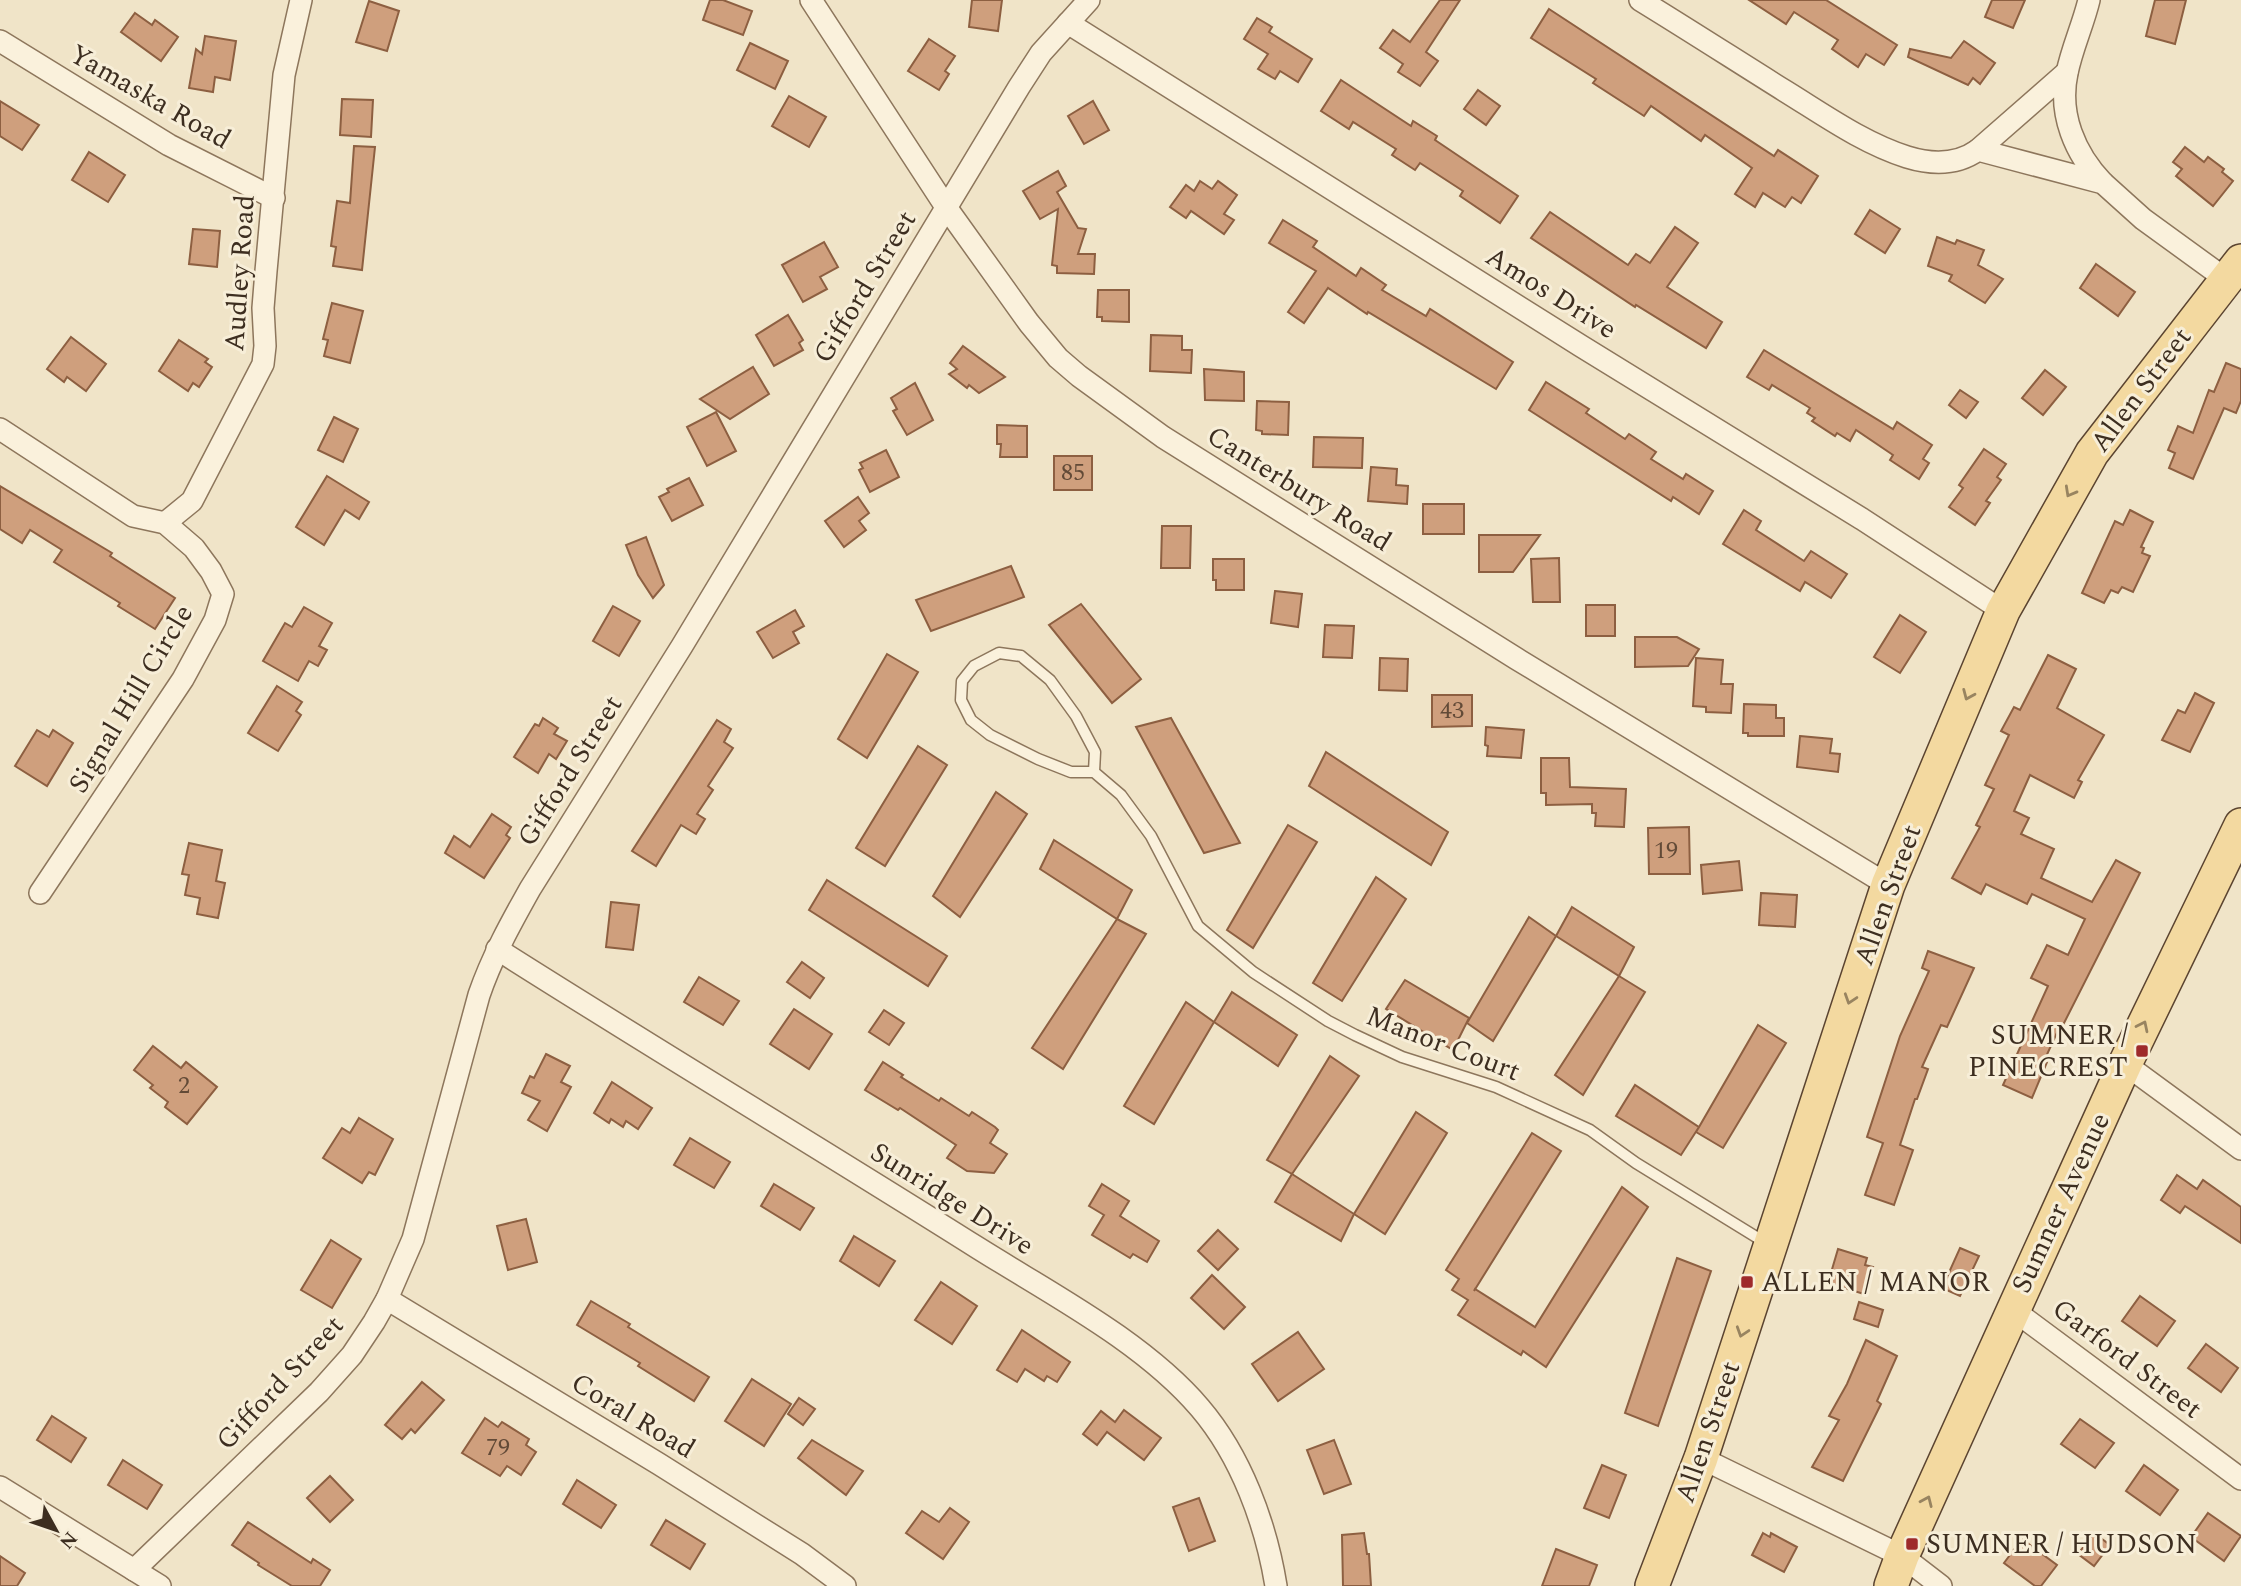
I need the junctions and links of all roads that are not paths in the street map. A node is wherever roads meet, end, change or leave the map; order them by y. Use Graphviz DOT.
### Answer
graph roads {
  1 [pos="301,0"];
  2 [pos="811,0"];
  3 [pos="1088,0"];
  4 [pos="1640,0"];
  5 [pos="2089,0"];
  6 [pos="1068,23"];
  7 [pos="0,41"];
  8 [pos="2067,72"];
  9 [pos="1979,150"];
  10 [pos="2103,183"];
  11 [pos="274,198"];
  12 [pos="946,207"];
  13 [pos="2234,270"];
  14 [pos="0,429"];
  15 [pos="165,523"];
  16 [pos="2003,611"];
  17 [pos="1094,772"];
  18 [pos="2241,826"];
  19 [pos="1888,885"];
  20 [pos="40,893"];
  21 [pos="497,949"];
  22 [pos="2125,1064"];
  23 [pos="2241,1149"];
  24 [pos="1769,1245"];
  25 [pos="387,1299"];
  26 [pos="2012,1309"];
  27 [pos="1701,1458"];
  28 [pos="2241,1479"];
  29 [pos="0,1487"];
  30 [pos="134,1570"];
  31 [pos="1896,1571"];
  32 [pos="160,1586"];
  33 [pos="845,1586"];
  34 [pos="1276,1586"];
  35 [pos="1652,1586"];
  36 [pos="1941,1586"];
  1 -- 11 [label="street, Audley Road"];
  2 -- 12 [label="street, Canterbury Road"];
  3 -- 6 [label="street, Gifford Street"];
  4 -- 9 [label="street"];
  5 -- 8 [label="street"];
  6 -- 12 [label="street, Gifford Street"];
  6 -- 16 [label="street, Amos Drive"];
  7 -- 11 [label="street, Yamaska Road"];
  8 -- 9 [label="street"];
  8 -- 10 [label="street"];
  9 -- 10 [label="street"];
  10 -- 13 [label="street"];
  11 -- 15 [label="street, Audley Road"];
  12 -- 19 [label="street, Canterbury Road"];
  12 -- 21 [label="street, Gifford Street"];
  13 -- 16 [label="main road, Allen Street, one-way"];
  14 -- 15 [label="street, Signal Hill Circle"];
  15 -- 20 [label="street, Signal Hill Circle"];
  16 -- 19 [label="main road, Allen Street, one-way"];
  17 -- 17 [label="lane"];
  17 -- 24 [label="lane, Manor Court"];
  22 -- 18 [label="main road, Sumner Avenue, one-way"];
  19 -- 24 [label="main road, Allen Street, one-way"];
  21 -- 25 [label="street, Gifford Street"];
  21 -- 34 [label="street, Sunridge Drive"];
  22 -- 23 [label="street"];
  22 -- 26 [label="main road, Sumner Avenue"];
  24 -- 27 [label="main road, Allen Street, one-way"];
  25 -- 30 [label="street, Gifford Street"];
  25 -- 33 [label="street, Coral Road"];
  26 -- 28 [label="street, Garford Street"];
  31 -- 26 [label="main road, Sumner Avenue, one-way"];
  27 -- 31 [label="street"];
  27 -- 35 [label="main road, Allen Street"];
  29 -- 30 [label="street"];
  30 -- 32 [label="street"];
  31 -- 36 [label="street"];
}
